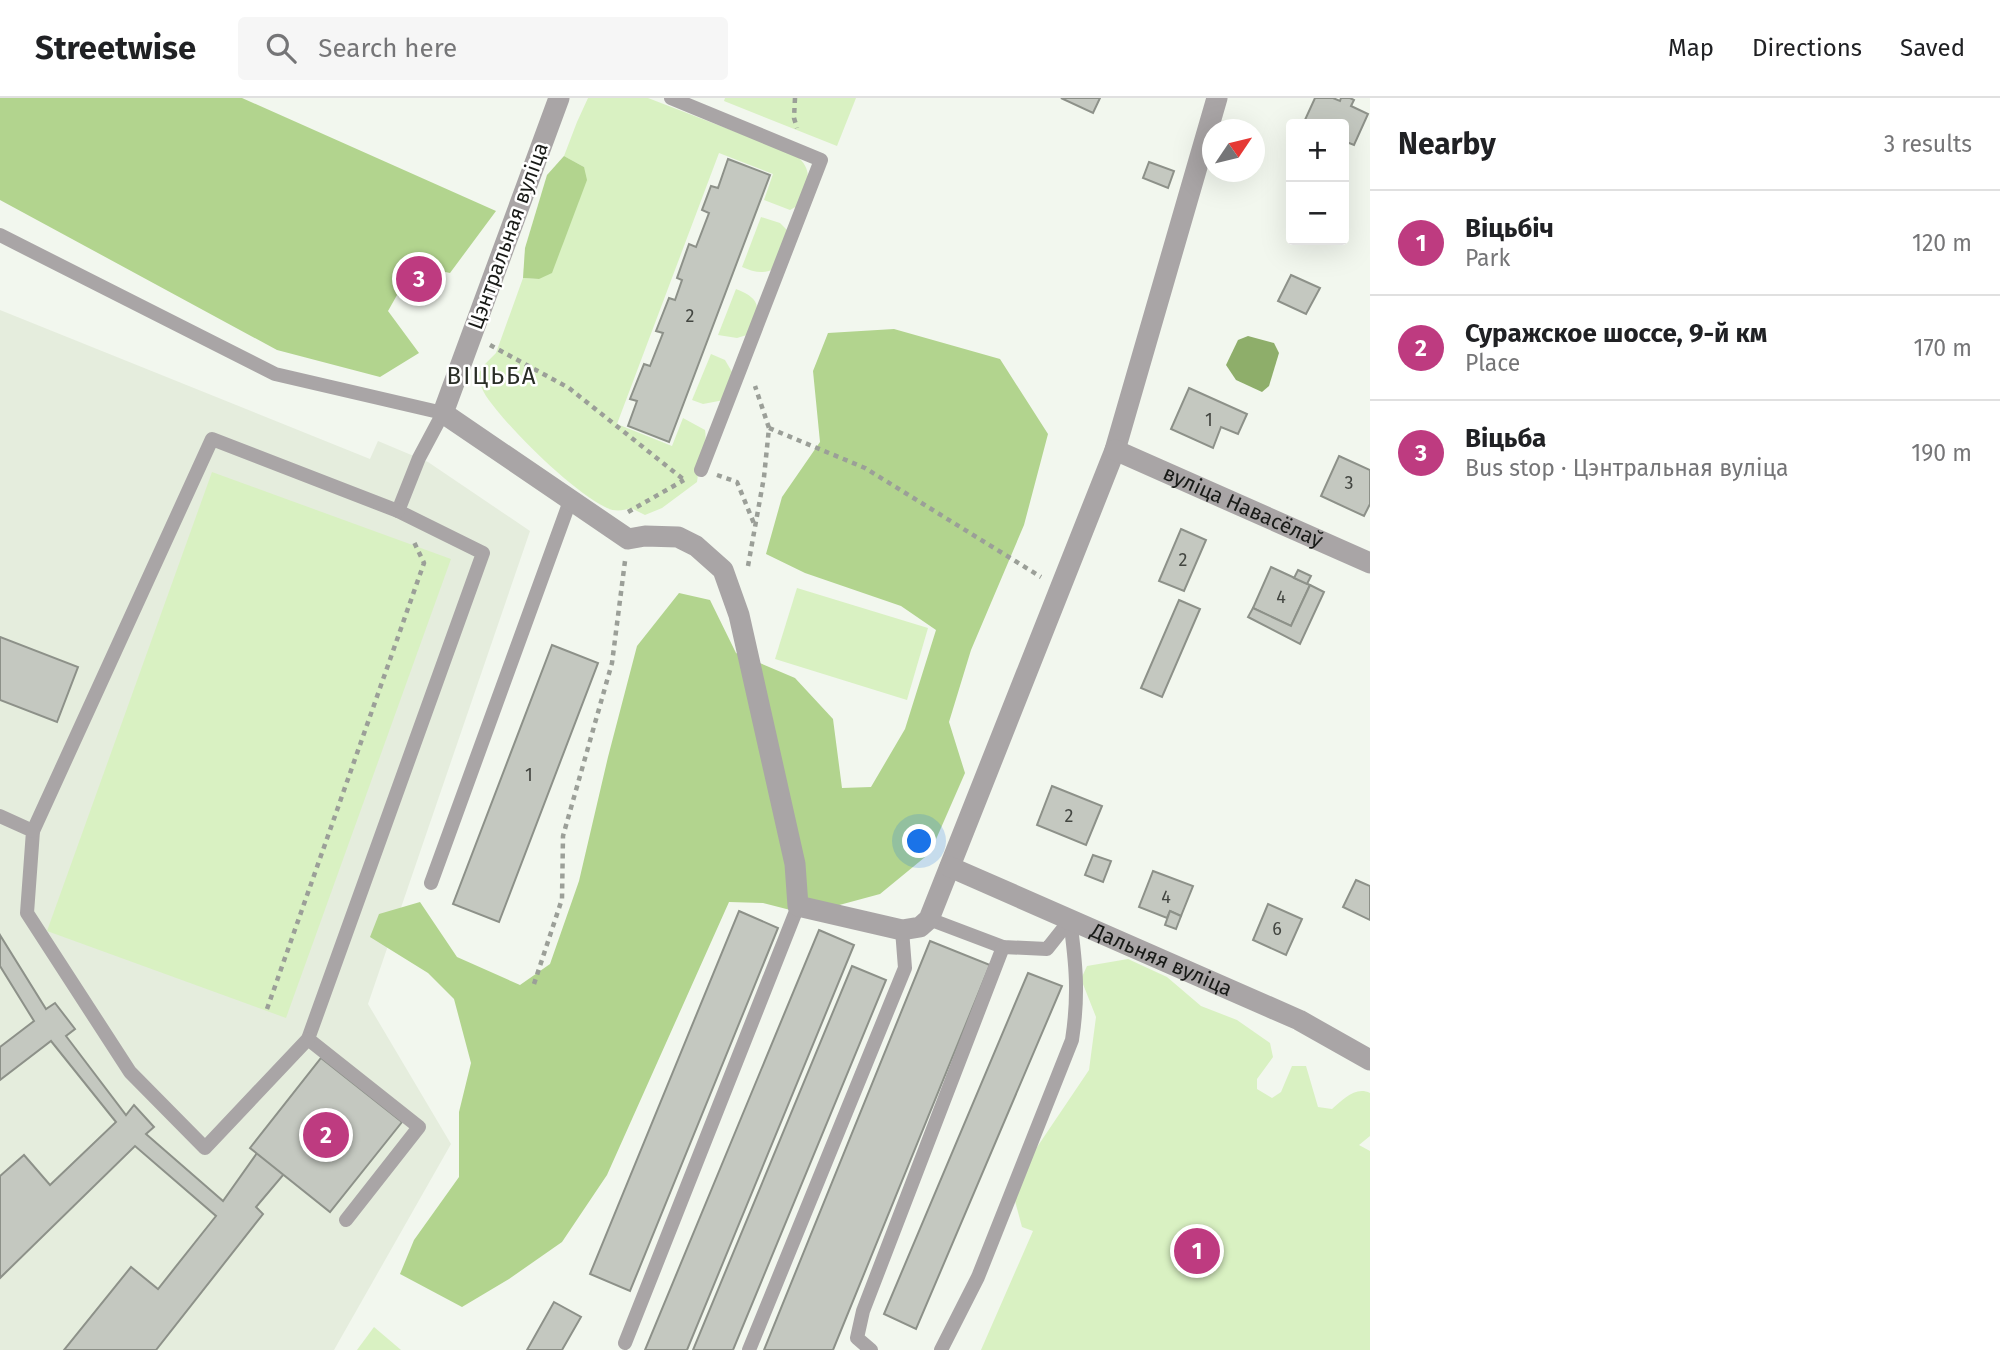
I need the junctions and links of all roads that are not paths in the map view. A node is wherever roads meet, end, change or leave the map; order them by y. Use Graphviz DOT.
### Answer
graph roads {
  1 [pos="559,98"];
  2 [pos="671,98"];
  3 [pos="1217,98"];
  4 [pos="691,102"];
  5 [pos="0,235"];
  6 [pos="443,413"];
  7 [pos="1115,450"];
  8 [pos="701,470"];
  9 [pos="570,501"];
  10 [pos="398,510"];
  11 [pos="1370,564"];
  12 [pos="0,816"];
  13 [pos="33,831"];
  14 [pos="950,867"];
  15 [pos="431,883"];
  16 [pos="798,906"];
  17 [pos="929,919"];
  18 [pos="1070,920"];
  19 [pos="902,930"];
  20 [pos="1003,947"];
  21 [pos="308,1040"];
  22 [pos="1370,1060"];
  23 [pos="346,1220"];
  24 [pos="625,1343"];
  25 [pos="854,1344"];
  26 [pos="749,1350"];
  27 [pos="871,1350"];
  28 [pos="941,1350"];
  1 -- 6 [label="street, Цэнтральная вуліца"];
  2 -- 4 [label="lane"];
  3 -- 7 [label="street"];
  4 -- 8 [label="lane"];
  5 -- 6 [label="lane"];
  6 -- 9 [label="street"];
  6 -- 10 [label="lane"];
  7 -- 11 [label="street, вуліца Навасёлаў"];
  7 -- 14 [label="street"];
  9 -- 15 [label="lane"];
  9 -- 16 [label="street"];
  10 -- 13 [label="lane"];
  10 -- 21 [label="lane"];
  12 -- 13 [label="lane"];
  13 -- 21 [label="lane"];
  14 -- 17 [label="street"];
  14 -- 18 [label="street, Дальняя вуліца"];
  16 -- 19 [label="street"];
  16 -- 24 [label="lane"];
  17 -- 19 [label="street"];
  17 -- 20 [label="lane"];
  18 -- 20 [label="lane"];
  18 -- 22 [label="street, Дальняя вуліца"];
  18 -- 28 [label="lane"];
  19 -- 26 [label="lane"];
  20 -- 25 [label="lane"];
  21 -- 23 [label="lane"];
  25 -- 27 [label="lane"];
}
